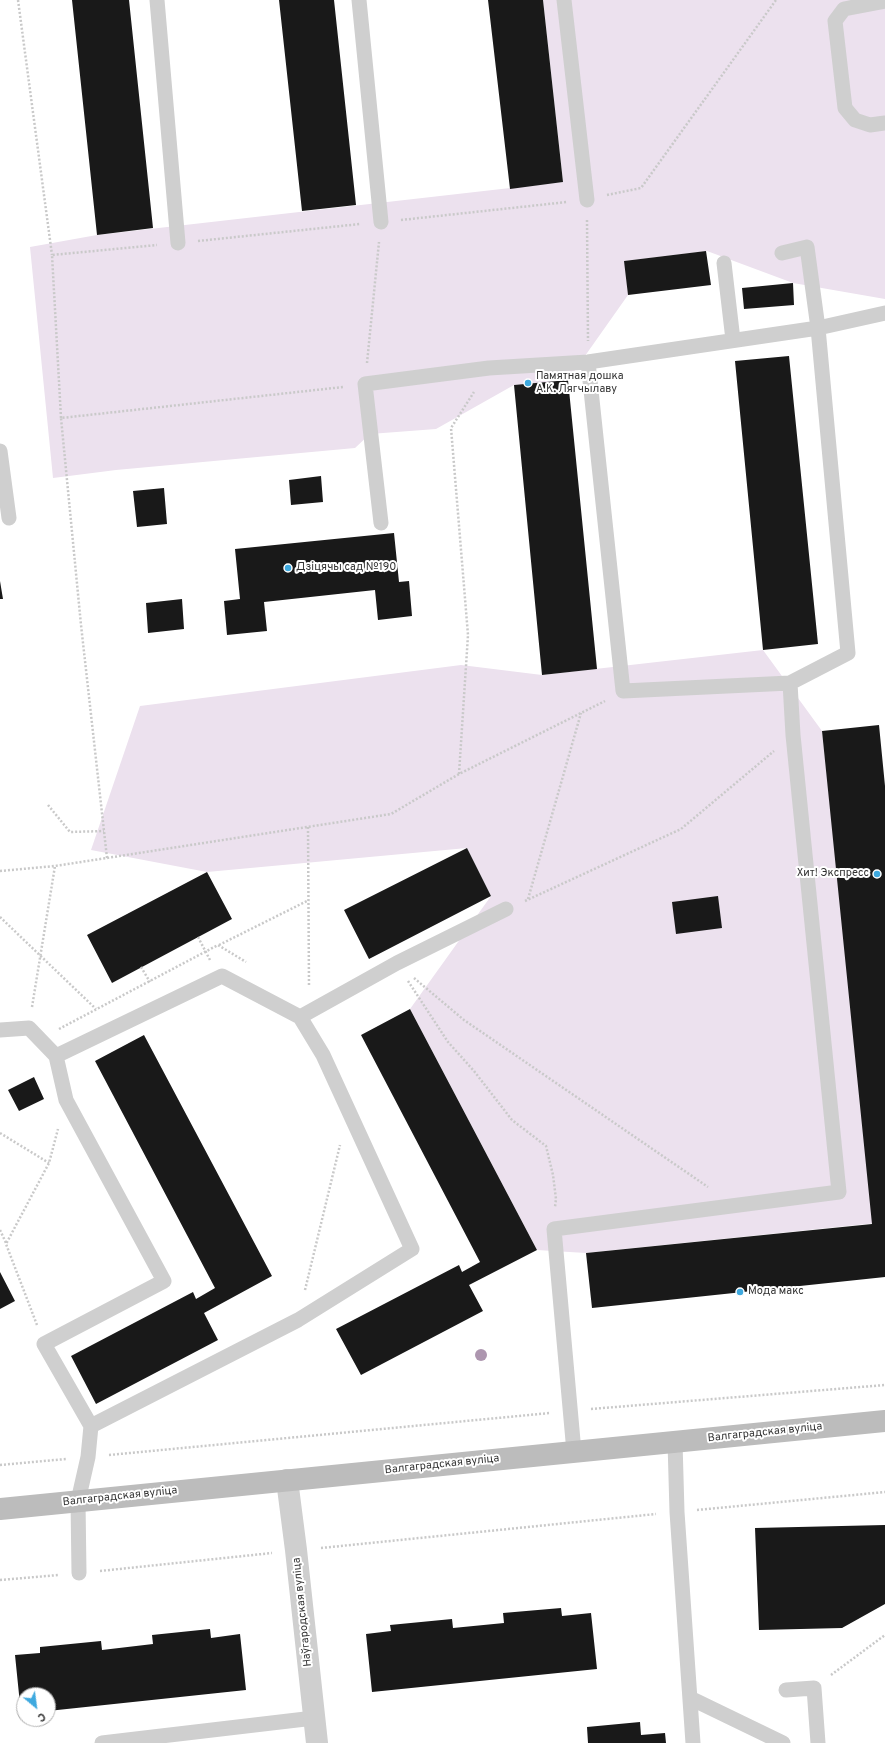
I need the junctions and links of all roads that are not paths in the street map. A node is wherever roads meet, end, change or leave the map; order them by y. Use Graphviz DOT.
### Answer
graph roads {
  1 [pos="157,0"];
  2 [pos="359,0"];
  3 [pos="564,0"];
  4 [pos="885,1"];
  5 [pos="885,123"];
  6 [pos="587,200"];
  7 [pos="381,222"];
  8 [pos="178,243"];
  9 [pos="782,253"];
  10 [pos="724,263"];
  11 [pos="885,313"];
  12 [pos="818,328"];
  13 [pos="733,340"];
  14 [pos="588,362"];
  15 [pos="0,451"];
  16 [pos="8,518"];
  17 [pos="381,523"];
  18 [pos="790,683"];
  19 [pos="506,909"];
  20 [pos="305,1014"];
  21 [pos="0,1030"];
  22 [pos="56,1056"];
  23 [pos="885,1421"];
  24 [pos="91,1426"];
  25 [pos="675,1442"];
  26 [pos="574,1452"];
  27 [pos="287,1480"];
  28 [pos="78,1501"];
  29 [pos="0,1509"];
  30 [pos="79,1573"];
  31 [pos="786,1690"];
  32 [pos="690,1698"];
  33 [pos="314,1718"];
  34 [pos="102,1743"];
  35 [pos="317,1743"];
  36 [pos="693,1743"];
  37 [pos="783,1743"];
  38 [pos="818,1743"];
  1 -- 8 [label="lane"];
  2 -- 7 [label="lane"];
  3 -- 6 [label="lane"];
  4 -- 5 [label="lane"];
  9 -- 12 [label="lane"];
  10 -- 13 [label="lane"];
  11 -- 12 [label="lane"];
  12 -- 13 [label="lane"];
  12 -- 18 [label="lane"];
  13 -- 14 [label="lane"];
  14 -- 17 [label="lane"];
  14 -- 18 [label="lane"];
  15 -- 16 [label="lane"];
  18 -- 26 [label="lane"];
  19 -- 20 [label="lane"];
  20 -- 22 [label="lane"];
  20 -- 24 [label="lane"];
  21 -- 22 [label="lane"];
  22 -- 24 [label="lane"];
  23 -- 25 [label="main road, Валгаградская вуліца"];
  24 -- 28 [label="lane"];
  25 -- 26 [label="main road, Валгаградская вуліца"];
  25 -- 32 [label="lane"];
  26 -- 27 [label="main road, Валгаградская вуліца"];
  27 -- 28 [label="main road, Валгаградская вуліца"];
  27 -- 33 [label="street, Наўгародская вуліца"];
  28 -- 29 [label="main road, Валгаградская вуліца"];
  28 -- 30 [label="lane"];
  31 -- 38 [label="lane"];
  32 -- 36 [label="lane"];
  32 -- 37 [label="lane"];
  33 -- 34 [label="lane"];
  33 -- 35 [label="street, Наўгародская вуліца"];
}
